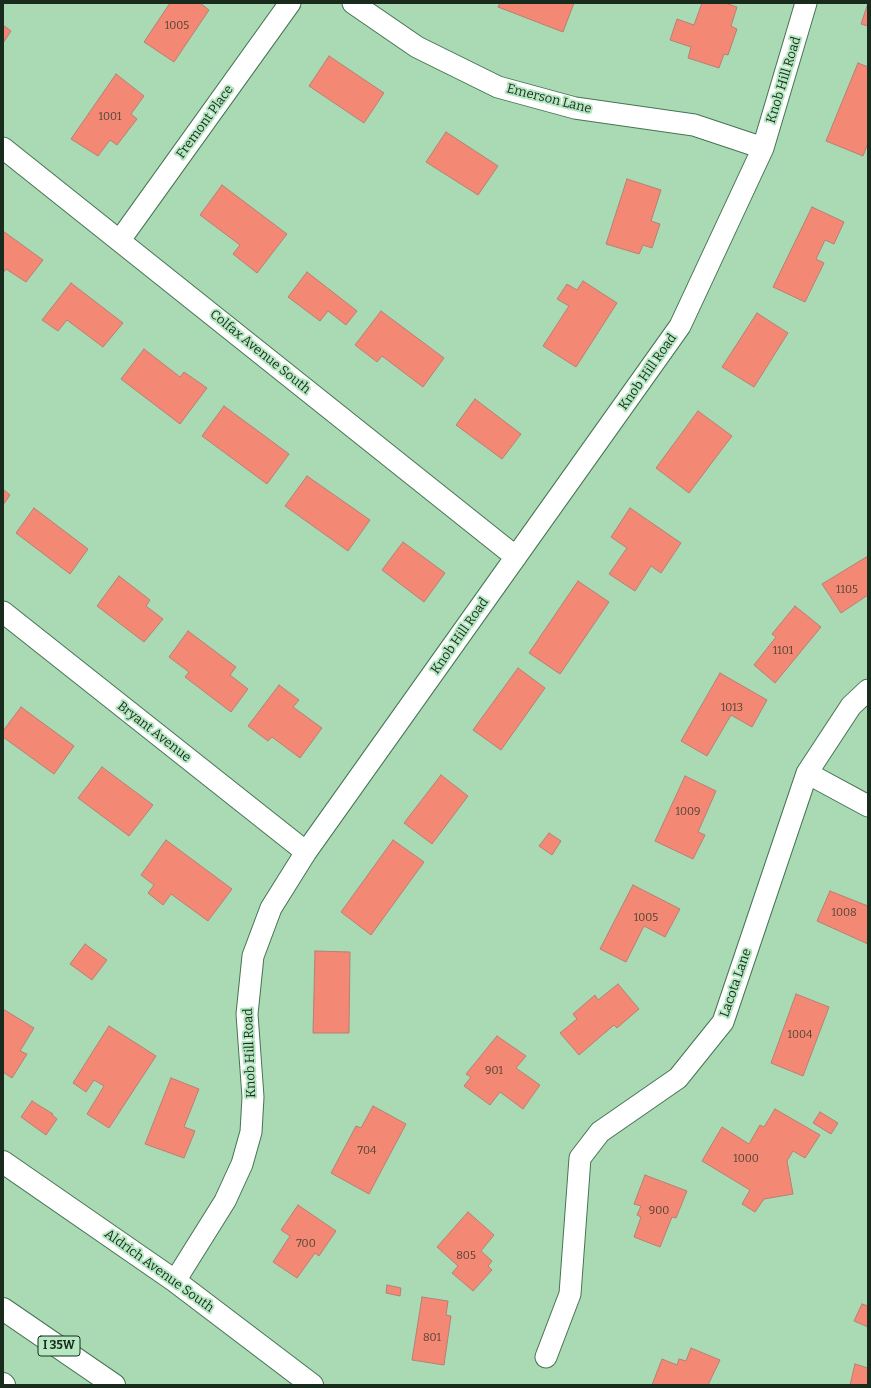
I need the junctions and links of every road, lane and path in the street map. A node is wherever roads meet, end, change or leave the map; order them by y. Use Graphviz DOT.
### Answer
graph roads {
  1 [pos="290,3"];
  2 [pos="353,3"];
  3 [pos="806,3"];
  4 [pos="3,148"];
  5 [pos="764,148"];
  6 [pos="120,240"];
  7 [pos="516,557"];
  8 [pos="3,612"];
  9 [pos="868,690"];
  10 [pos="807,773"];
  11 [pos="868,806"];
  12 [pos="306,852"];
  13 [pos="3,1162"];
  14 [pos="175,1282"];
  15 [pos="3,1309"];
  16 [pos="546,1357"];
  17 [pos="114,1385"];
  18 [pos="312,1385"];
  1 -- 6 [label="street, Fremont Place"];
  2 -- 5 [label="street, Emerson Lane"];
  3 -- 5 [label="street, Knob Hill Road"];
  4 -- 6 [label="street, Colfax Avenue South"];
  5 -- 7 [label="street, Knob Hill Road"];
  6 -- 7 [label="street, Colfax Avenue South"];
  7 -- 12 [label="street, Knob Hill Road"];
  8 -- 12 [label="street, Bryant Avenue"];
  9 -- 10 [label="street, Lacota Lane"];
  10 -- 11 [label="street"];
  10 -- 16 [label="street, Lacota Lane"];
  12 -- 14 [label="street, Knob Hill Road"];
  13 -- 14 [label="main road, Aldrich Avenue South"];
  14 -- 18 [label="main road, Aldrich Avenue South"];
  15 -- 17 [label="main road, I 35W"];
}
